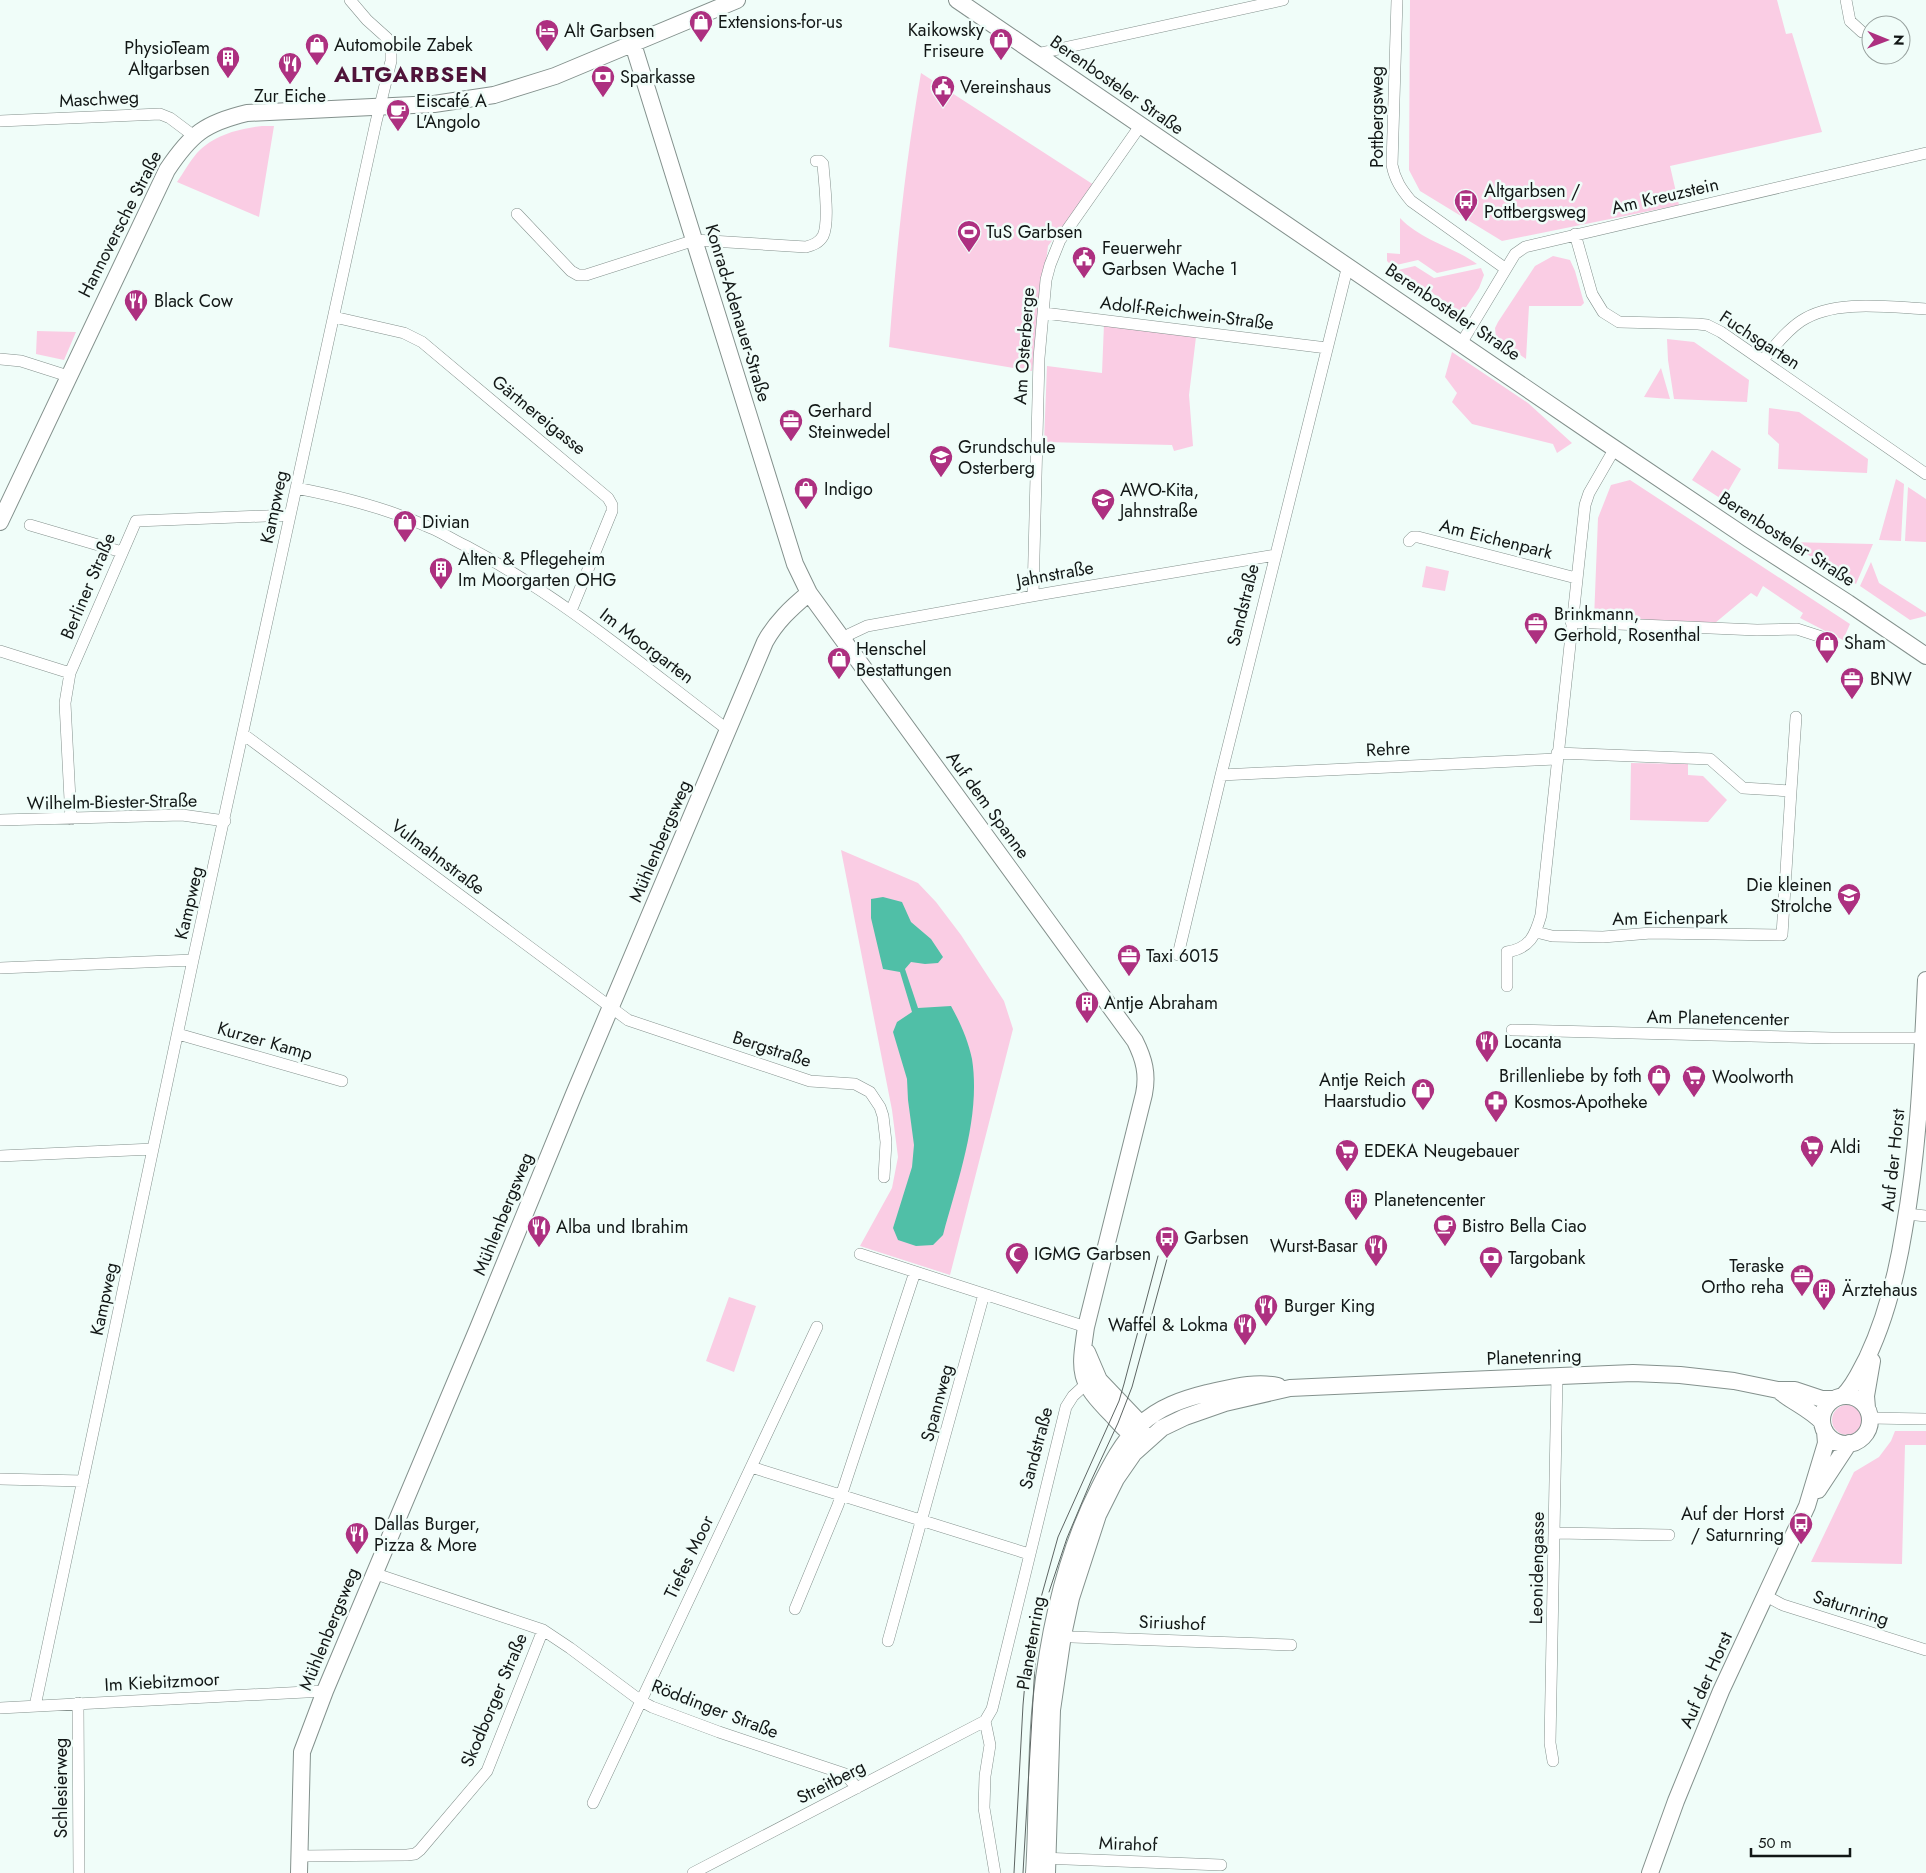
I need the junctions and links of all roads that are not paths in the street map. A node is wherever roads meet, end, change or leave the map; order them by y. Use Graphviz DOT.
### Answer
graph roads {
  1 [pos="350,0"];
  2 [pos="737,0"];
  3 [pos="957,0"];
  4 [pos="1283,0"];
  5 [pos="1397,0"];
  6 [pos="1846,0"];
  7 [pos="1861,31"];
  8 [pos="633,44"];
  9 [pos="1036,54"];
  10 [pos="380,107"];
  11 [pos="0,121"];
  12 [pos="1140,126"];
  13 [pos="194,136"];
  14 [pos="1926,153"];
  15 [pos="816,161"];
  16 [pos="517,214"];
  17 [pos="1575,234"];
  18 [pos="695,240"];
  19 [pos="1348,265"];
  20 [pos="1506,269"];
  21 [pos="1926,309"];
  22 [pos="1044,313"];
  23 [pos="334,317"];
  24 [pos="1462,342"];
  25 [pos="1327,348"];
  26 [pos="0,359"];
  27 [pos="1763,360"];
  28 [pos="68,376"];
  29 [pos="1615,448"];
  30 [pos="1926,474"];
  31 [pos="296,488"];
  32 [pos="290,515"];
  33 [pos="0,522"];
  34 [pos="30,525"];
  35 [pos="1409,541"];
  36 [pos="122,552"];
  37 [pos="1276,555"];
  38 [pos="1576,578"];
  39 [pos="808,593"];
  40 [pos="1033,595"];
  41 [pos="571,611"];
  42 [pos="1571,622"];
  43 [pos="844,640"];
  44 [pos="1831,640"];
  45 [pos="0,651"];
  46 [pos="1926,656"];
  47 [pos="70,673"];
  48 [pos="1796,717"];
  49 [pos="728,730"];
  50 [pos="243,734"];
  51 [pos="1557,756"];
  52 [pos="1221,775"];
  53 [pos="1791,791"];
  54 [pos="71,819"];
  55 [pos="0,820"];
  56 [pos="225,821"];
  57 [pos="1536,932"];
  58 [pos="1178,955"];
  59 [pos="194,960"];
  60 [pos="0,968"];
  61 [pos="1926,980"];
  62 [pos="1506,986"];
  63 [pos="612,1008"];
  64 [pos="1512,1030"];
  65 [pos="178,1034"];
  66 [pos="1924,1038"];
  67 [pos="342,1082"];
  68 [pos="153,1148"];
  69 [pos="0,1156"];
  70 [pos="1920,1165"];
  71 [pos="884,1177"];
  72 [pos="1907,1214"];
  73 [pos="1926,1216"];
  74 [pos="860,1254"];
  75 [pos="915,1272"];
  76 [pos="984,1294"];
  77 [pos="817,1327"];
  78 [pos="1085,1335"];
  79 [pos="1875,1341"];
  80 [pos="1558,1376"];
  81 [pos="1086,1384"];
  82 [pos="1290,1388"];
  83 [pos="1778,1390"];
  84 [pos="1839,1398"];
  85 [pos="1868,1413"];
  86 [pos="1926,1419"];
  87 [pos="1824,1427"];
  88 [pos="1135,1429"];
  89 [pos="1145,1441"];
  90 [pos="1849,1443"];
  91 [pos="751,1467"];
  92 [pos="0,1479"];
  93 [pos="83,1481"];
  94 [pos="840,1494"];
  95 [pos="1807,1506"];
  96 [pos="922,1521"];
  97 [pos="1555,1533"];
  98 [pos="1669,1535"];
  99 [pos="1029,1554"];
  100 [pos="373,1573"];
  101 [pos="1766,1596"];
  102 [pos="795,1609"];
  103 [pos="543,1630"];
  104 [pos="1057,1634"];
  105 [pos="888,1641"];
  106 [pos="1291,1645"];
  107 [pos="1926,1650"];
  108 [pos="325,1691"];
  109 [pos="641,1701"];
  110 [pos="78,1704"];
  111 [pos="35,1706"];
  112 [pos="0,1708"];
  113 [pos="985,1721"];
  114 [pos="1553,1761"];
  115 [pos="856,1788"];
  116 [pos="593,1803"];
  117 [pos="299,1856"];
  118 [pos="1221,1865"];
  119 [pos="1041,1866"];
  120 [pos="79,1873"];
  121 [pos="299,1873"];
  122 [pos="693,1873"];
  123 [pos="995,1873"];
  124 [pos="1650,1873"];
  1 -- 10 [label="street, Kampweg"];
  2 -- 8 [label="street, Hannoversche Straße"];
  3 -- 9 [label="street, Berenbosteler Straße"];
  4 -- 9 [label="street"];
  5 -- 20 [label="street, Pottbergsweg"];
  6 -- 7 [label="street"];
  8 -- 10 [label="street, Hannoversche Straße"];
  8 -- 18 [label="street, Konrad-Adenauer-Straße"];
  9 -- 12 [label="street, Berenbosteler Straße"];
  10 -- 13 [label="street, Hannoversche Straße"];
  10 -- 23 [label="street, Kampweg"];
  11 -- 13 [label="street, Maschweg"];
  12 -- 19 [label="street, Berenbosteler Straße"];
  12 -- 22 [label="street, Am Osterberge"];
  13 -- 28 [label="street, Hannoversche Straße"];
  14 -- 17 [label="street, Am Kreuzstein"];
  15 -- 18 [label="street"];
  16 -- 18 [label="street"];
  17 -- 20 [label="street, Am Kreuzstein"];
  17 -- 27 [label="street, Fuchsgarten"];
  18 -- 39 [label="street, Konrad-Adenauer-Straße"];
  19 -- 24 [label="street, Berenbosteler Straße"];
  19 -- 25 [label="street, Sandstraße"];
  20 -- 24 [label="street, Am Kreuzstein"];
  21 -- 27 [label="street"];
  22 -- 25 [label="street, Adolf-Reichwein-Straße"];
  22 -- 40 [label="street, Am Osterberge"];
  23 -- 31 [label="street, Kampweg"];
  23 -- 41 [label="street, Gärtnereigasse"];
  24 -- 29 [label="street, Berenbosteler Straße"];
  25 -- 37 [label="street, Sandstraße"];
  26 -- 28 [label="street"];
  27 -- 30 [label="street, Fuchsgarten"];
  28 -- 33 [label="street, Hannoversche Straße"];
  29 -- 38 [label="street, Am Eichenpark"];
  29 -- 46 [label="street, Berenbosteler Straße"];
  31 -- 32 [label="street, Kampweg"];
  31 -- 41 [label="street, Im Moorgarten"];
  32 -- 36 [label="street, Berliner Straße"];
  32 -- 50 [label="street, Kampweg"];
  34 -- 36 [label="street"];
  35 -- 38 [label="street, Am Eichenpark"];
  36 -- 47 [label="street, Berliner Straße"];
  37 -- 40 [label="street, Jahnstraße"];
  37 -- 52 [label="street, Sandstraße"];
  38 -- 42 [label="street, Am Eichenpark"];
  39 -- 43 [label="street, Auf dem Spanne"];
  39 -- 49 [label="street, Mühlenbergsweg"];
  40 -- 43 [label="street, Jahnstraße"];
  41 -- 49 [label="street, Im Moorgarten"];
  42 -- 44 [label="street"];
  42 -- 51 [label="street, Am Eichenpark"];
  43 -- 78 [label="street, Auf dem Spanne"];
  45 -- 47 [label="street"];
  47 -- 54 [label="street, Berliner Straße"];
  48 -- 53 [label="street, Am Eichenpark"];
  49 -- 63 [label="street, Mühlenbergsweg"];
  50 -- 56 [label="street, Kampweg"];
  50 -- 63 [label="street, Vulmahnstraße"];
  51 -- 52 [label="street, Rehre"];
  51 -- 53 [label="street"];
  51 -- 57 [label="street, Am Eichenpark"];
  52 -- 58 [label="street, Sandstraße"];
  53 -- 57 [label="street, Am Eichenpark"];
  54 -- 55 [label="street, Wilhelm-Biester-Straße"];
  54 -- 56 [label="street, Wilhelm-Biester-Straße"];
  56 -- 59 [label="street, Kampweg"];
  57 -- 62 [label="street"];
  59 -- 60 [label="street"];
  59 -- 65 [label="street, Kampweg"];
  61 -- 66 [label="street, Auf der Horst"];
  63 -- 71 [label="street, Bergstraße"];
  63 -- 100 [label="street, Mühlenbergsweg"];
  64 -- 66 [label="street, Am Planetencenter"];
  65 -- 67 [label="street, Kurzer Kamp"];
  65 -- 68 [label="street, Kampweg"];
  66 -- 70 [label="street, Auf der Horst"];
  68 -- 69 [label="street"];
  68 -- 93 [label="street, Kampweg"];
  70 -- 72 [label="street, Auf der Horst"];
  72 -- 73 [label="street"];
  72 -- 79 [label="street, Auf der Horst"];
  74 -- 75 [label="street"];
  75 -- 76 [label="street"];
  75 -- 94 [label="street"];
  76 -- 78 [label="street"];
  76 -- 96 [label="street, Spannweg"];
  77 -- 91 [label="street, Tiefes Moor"];
  78 -- 81 [label="street"];
  78 -- 88 [label="street"];
  79 -- 84 [label="street, Auf der Horst"];
  79 -- 85 [label="street, Auf der Horst"];
  80 -- 82 [label="street, Planetenring"];
  80 -- 83 [label="street, Planetenring"];
  80 -- 97 [label="street, Leonidengasse"];
  81 -- 88 [label="street"];
  81 -- 99 [label="street, Sandstraße"];
  82 -- 88 [label="street, Planetenring"];
  82 -- 89 [label="street, Planetenring"];
  83 -- 84 [label="street, Planetenring"];
  83 -- 87 [label="street, Planetenring"];
  84 -- 85 [label="street"];
  84 -- 87 [label="street"];
  85 -- 86 [label="street"];
  85 -- 90 [label="street"];
  87 -- 90 [label="street"];
  87 -- 95 [label="street, Auf der Horst"];
  88 -- 89 [label="street"];
  88 -- 104 [label="street, Planetenring"];
  89 -- 104 [label="street, Planetenring"];
  90 -- 95 [label="street, Auf der Horst"];
  91 -- 94 [label="street"];
  91 -- 109 [label="street, Tiefes Moor"];
  92 -- 93 [label="street"];
  93 -- 111 [label="street, Kampweg"];
  94 -- 96 [label="street"];
  94 -- 102 [label="street"];
  95 -- 101 [label="street, Auf der Horst"];
  96 -- 99 [label="street"];
  96 -- 105 [label="street, Spannweg"];
  97 -- 98 [label="street"];
  97 -- 114 [label="street, Leonidengasse"];
  99 -- 113 [label="street, Sandstraße"];
  100 -- 103 [label="street, Röddinger Straße"];
  100 -- 108 [label="street, Mühlenbergsweg"];
  101 -- 107 [label="street, Saturnring"];
  101 -- 124 [label="street, Auf der Horst"];
  103 -- 109 [label="street, Röddinger Straße"];
  103 -- 117 [label="street, Skodborger Straße"];
  104 -- 106 [label="street, Siriushof"];
  104 -- 119 [label="street, Planetenring"];
  108 -- 110 [label="street, Im Kiebitzmoor"];
  108 -- 117 [label="street, Mühlenbergsweg"];
  109 -- 115 [label="street, Röddinger Straße"];
  109 -- 116 [label="street, Tiefes Moor"];
  110 -- 111 [label="street, Im Kiebitzmoor"];
  110 -- 120 [label="street, Schlesierweg"];
  111 -- 112 [label="street, Im Kiebitzmoor"];
  113 -- 115 [label="street, Streitberg"];
  113 -- 123 [label="street"];
  115 -- 122 [label="street, Streitberg"];
  117 -- 121 [label="street, Mühlenbergsweg"];
  118 -- 119 [label="street, Mirahof"];
}
